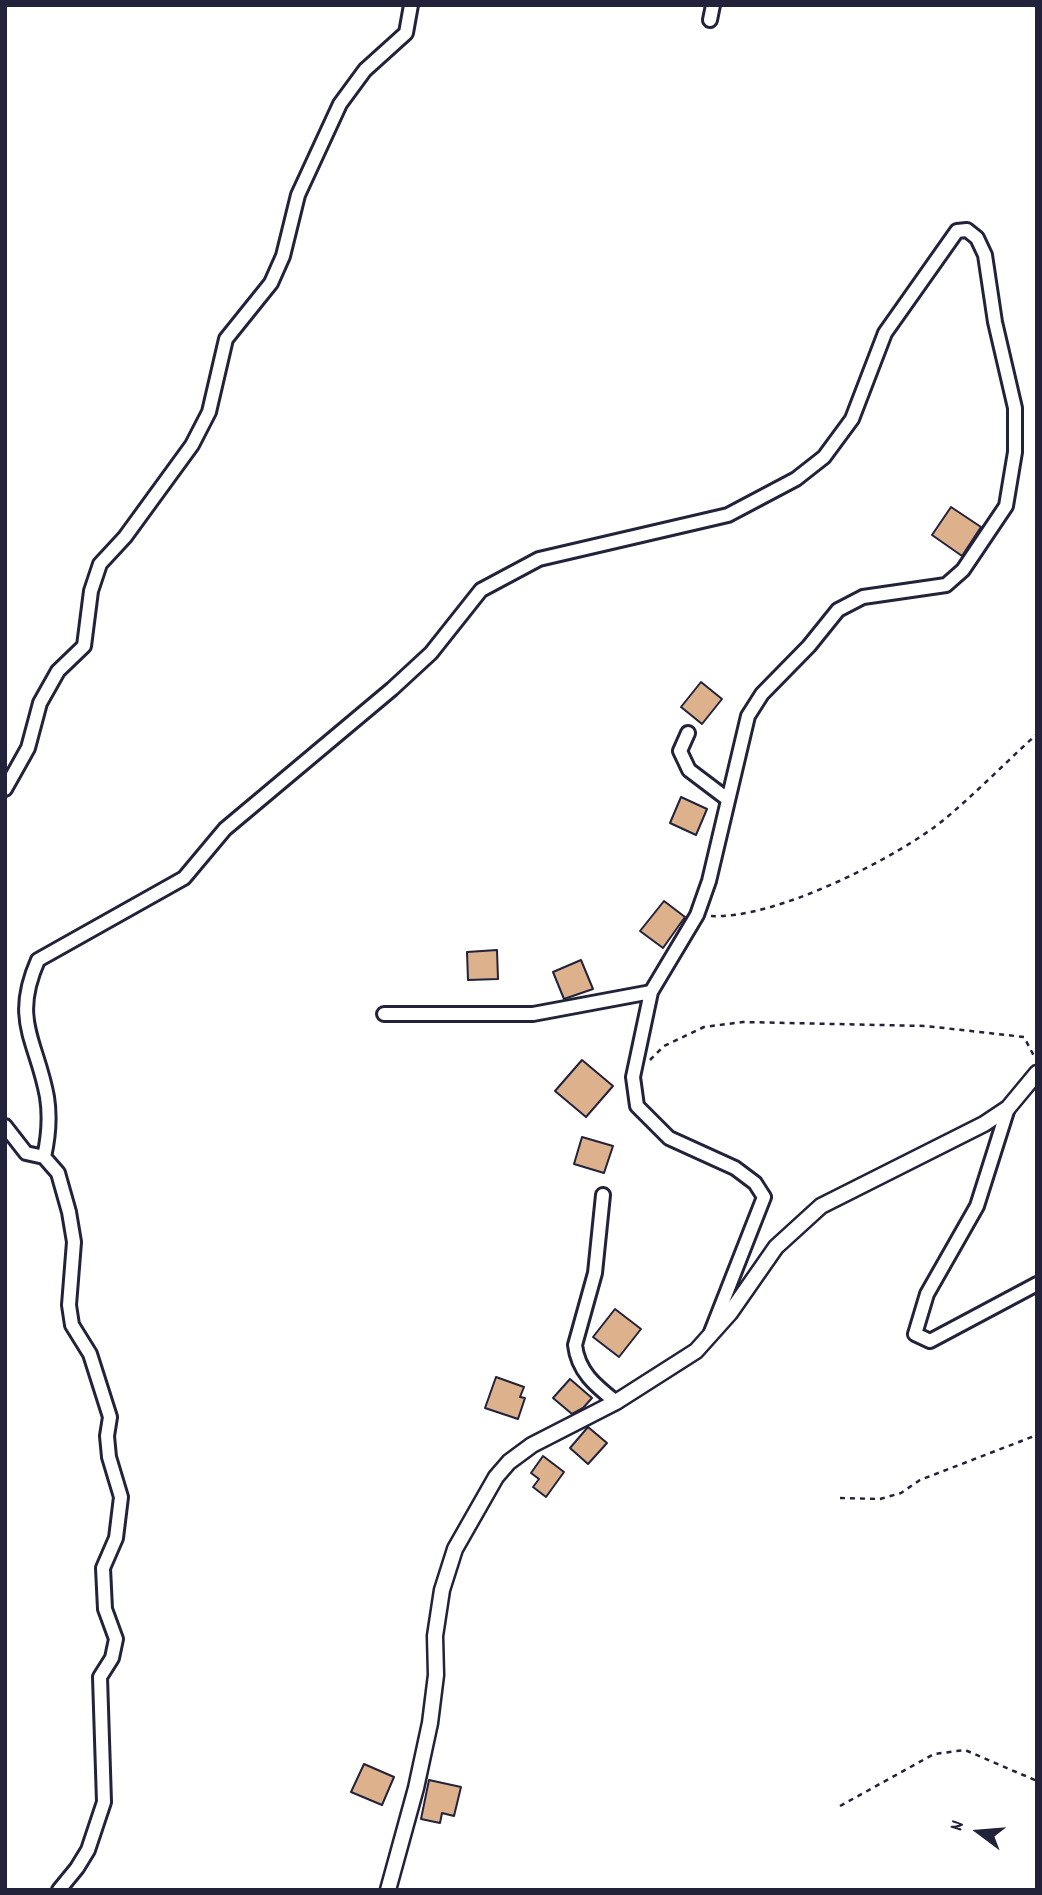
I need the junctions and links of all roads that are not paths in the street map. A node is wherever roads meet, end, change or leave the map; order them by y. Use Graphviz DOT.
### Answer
graph roads {
  1 [pos="411,5"];
  2 [pos="713,5"];
  3 [pos="710,20"];
  4 [pos="688,733"];
  5 [pos="5,789"];
  6 [pos="726,798"];
  7 [pos="651,992"];
  8 [pos="384,1014"];
  9 [pos="1036,1067"];
  10 [pos="1008,1108"];
  11 [pos="5,1126"];
  12 [pos="44,1157"];
  13 [pos="603,1195"];
  14 [pos="1037,1284"];
  15 [pos="711,1333"];
  16 [pos="616,1402"];
  17 [pos="59,1890"];
  18 [pos="388,1890"];
  1 -- 5 [label="street"];
  2 -- 3 [label="street"];
  4 -- 6 [label="street"];
  6 -- 7 [label="street"];
  6 -- 12 [label="street"];
  7 -- 8 [label="street"];
  7 -- 15 [label="street"];
  9 -- 10 [label="street"];
  10 -- 14 [label="street"];
  10 -- 15 [label="street"];
  11 -- 12 [label="street"];
  12 -- 17 [label="street"];
  13 -- 16 [label="street"];
  15 -- 16 [label="street"];
  16 -- 18 [label="street"];
}
